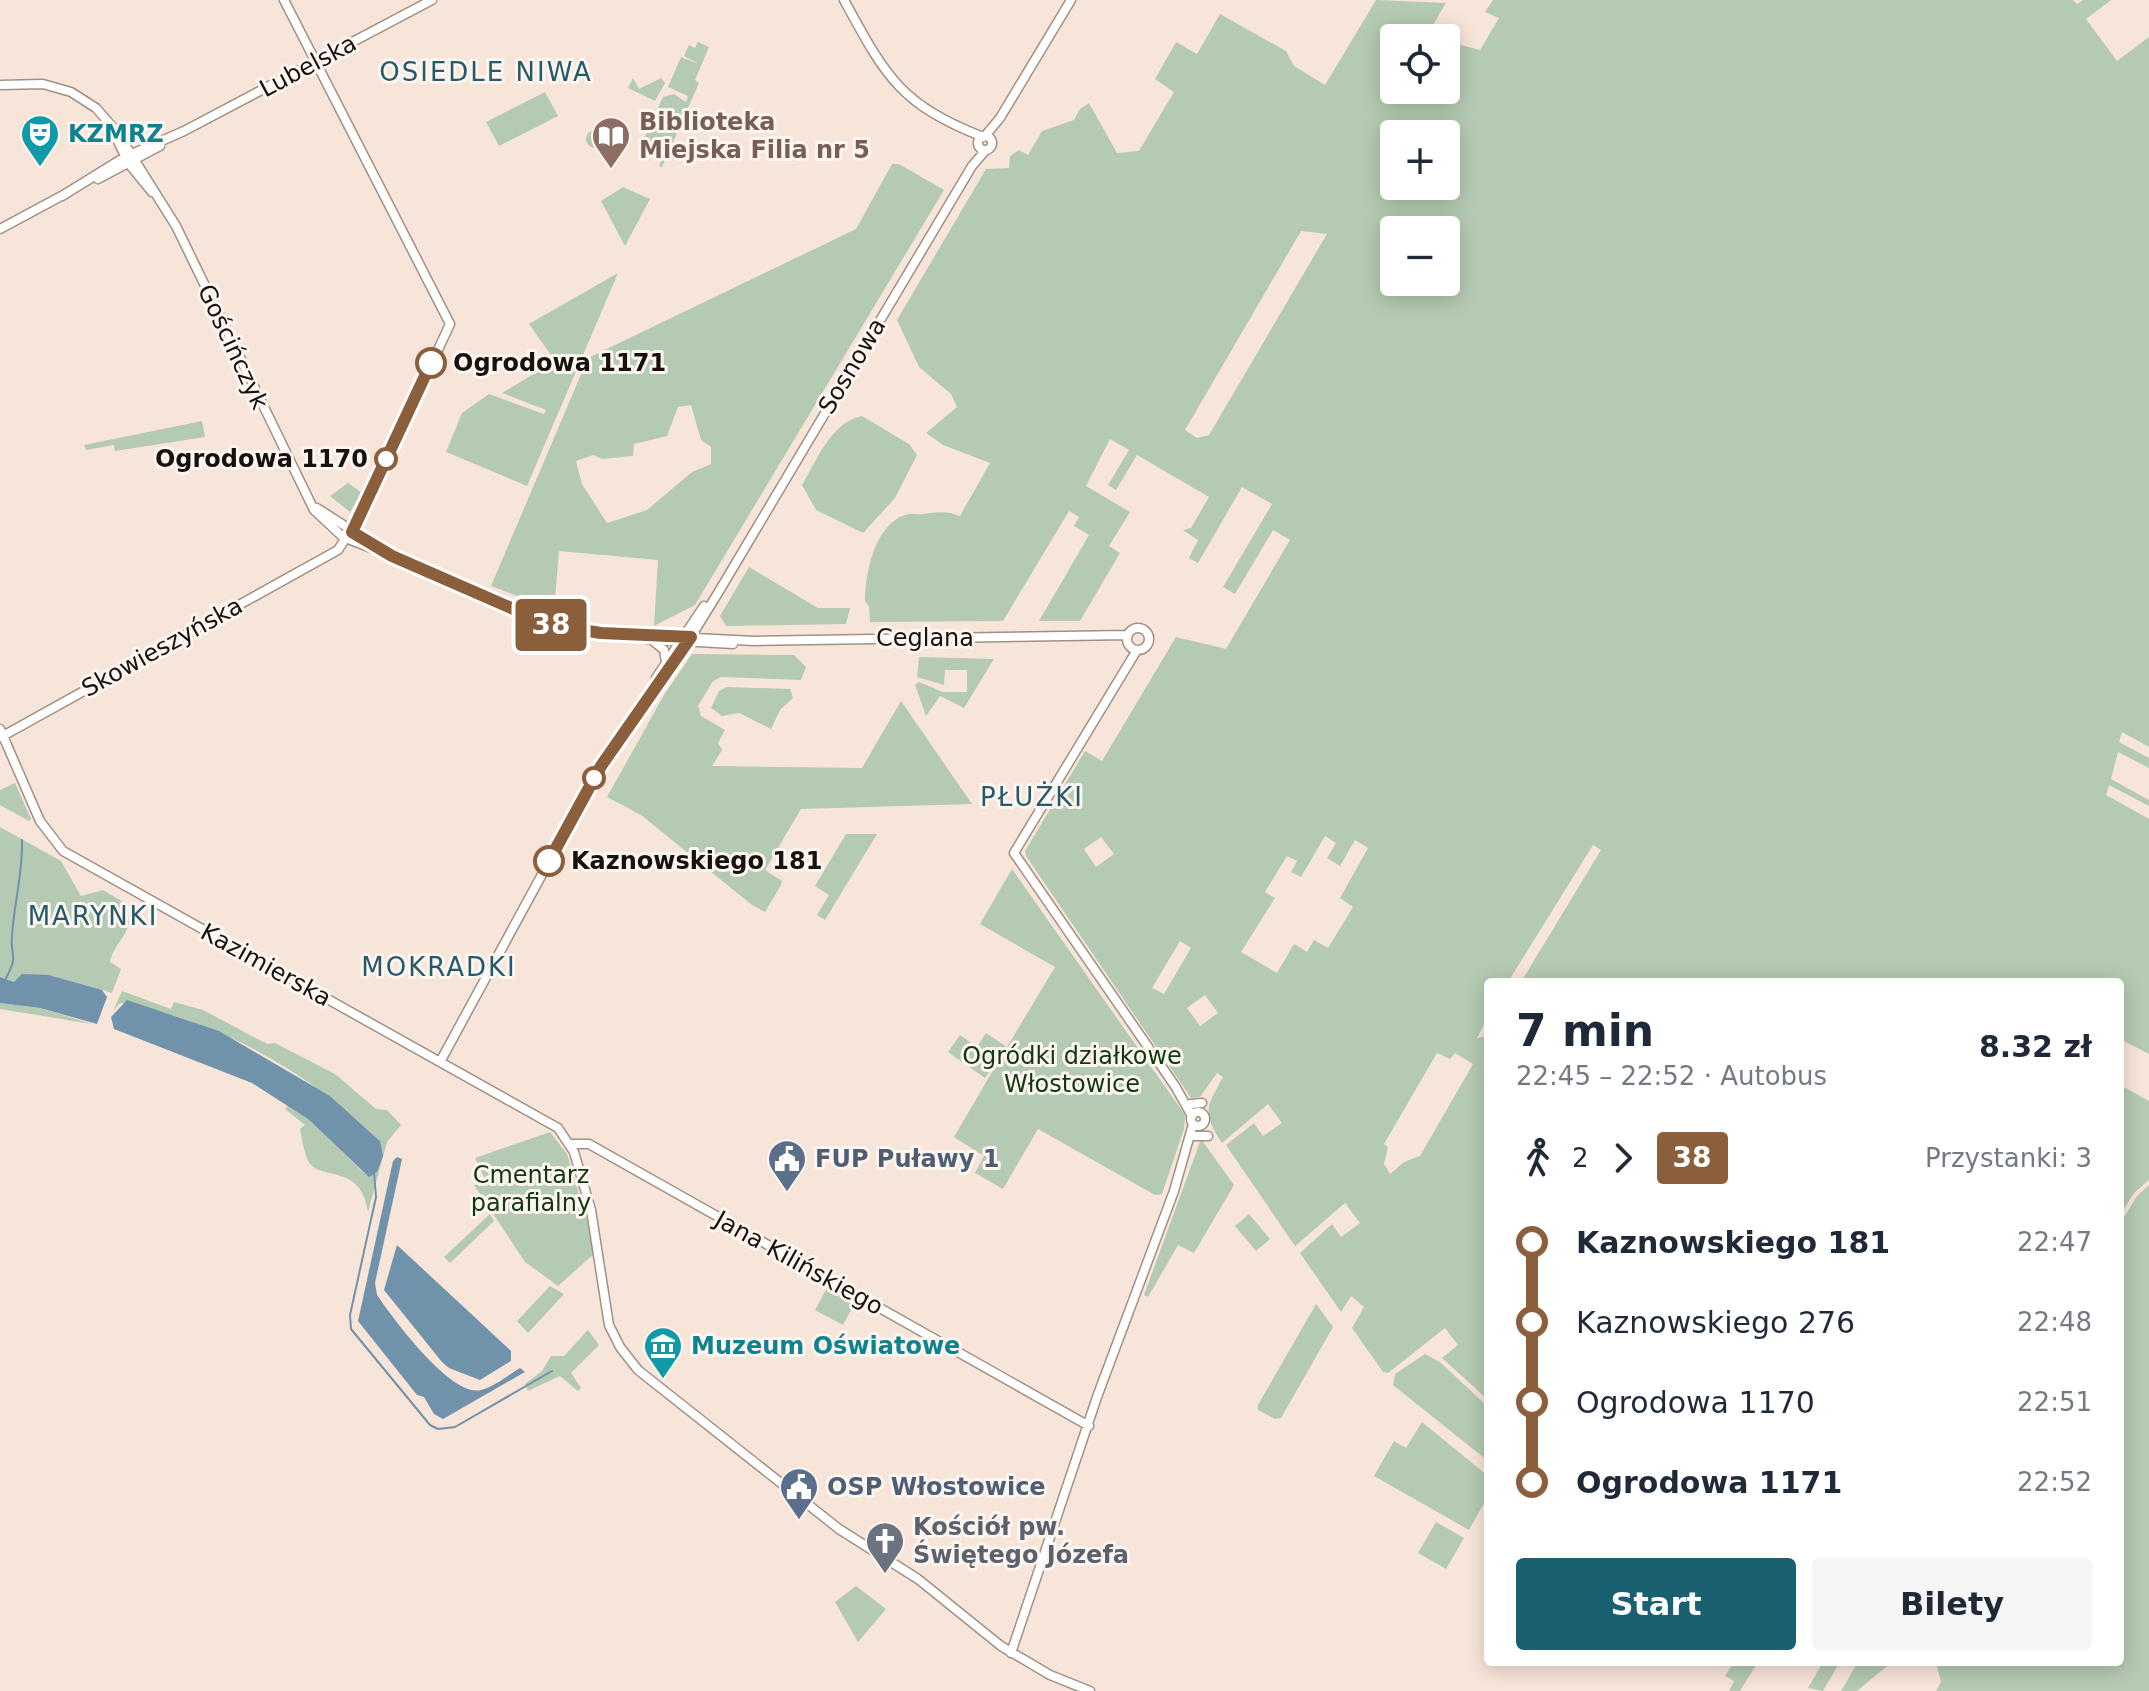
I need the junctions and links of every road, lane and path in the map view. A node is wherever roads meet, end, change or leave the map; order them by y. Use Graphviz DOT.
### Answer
graph roads {
  1 [pos="284,0"];
  2 [pos="432,0"];
  3 [pos="844,0"];
  4 [pos="1071,0"];
  5 [pos="318,62"];
  6 [pos="0,85"];
  7 [pos="184,131"];
  8 [pos="984,143"];
  9 [pos="160,146"];
  10 [pos="133,160"];
  11 [pos="149,180"];
  12 [pos="156,194"];
  13 [pos="0,229"];
  14 [pos="347,535"];
  15 [pos="732,566"];
  16 [pos="700,622"];
  17 [pos="617,634"];
  18 [pos="710,638"];
  19 [pos="652,640"];
  20 [pos="685,640"];
  21 [pos="754,641"];
  22 [pos="666,662"];
  23 [pos="634,715"];
  24 [pos="1,734"];
  25 [pos="440,1062"];
  26 [pos="1175,1086"];
  27 [pos="1202,1103"];
  28 [pos="1191,1104"];
  29 [pos="1195,1119"];
  30 [pos="1195,1136"];
  31 [pos="1208,1136"];
  32 [pos="572,1148"];
  33 [pos="1187,1153"];
  34 [pos="1089,1426"];
  35 [pos="1011,1653"];
  36 [pos="1090,1691"];
  1 -- 5 [label="street"];
  2 -- 5 [label="street, Lubelska"];
  3 -- 8 [label="street"];
  4 -- 8 [label="street, Sosnowa"];
  5 -- 7 [label="street, Lubelska"];
  5 -- 14 [label="street, Skowieszyńska"];
  6 -- 10 [label="street"];
  7 -- 9 [label="street, Lubelska"];
  7 -- 10 [label="street, Lubelska"];
  8 -- 15 [label="street, Sosnowa"];
  9 -- 10 [label="street, Lubelska"];
  9 -- 11 [label="street"];
  10 -- 11 [label="street, Gościńczyk"];
  10 -- 12 [label="street, Gościńczyk"];
  10 -- 13 [label="street, Lubelska"];
  11 -- 12 [label="street, Gościńczyk"];
  12 -- 14 [label="street, Gościńczyk"];
  14 -- 17 [label="street"];
  14 -- 24 [label="street, Skowieszyńska"];
  15 -- 16 [label="street, Sosnowa"];
  15 -- 20 [label="street, Sosnowa"];
  16 -- 18 [label="street"];
  16 -- 20 [label="street, Sosnowa"];
  17 -- 19 [label="street"];
  17 -- 20 [label="street"];
  18 -- 20 [label="street, Ceglana"];
  18 -- 21 [label="street, Ceglana"];
  19 -- 20 [label="street"];
  19 -- 22 [label="street"];
  20 -- 21 [label="street, Ceglana"];
  20 -- 22 [label="street"];
  20 -- 23 [label="street"];
  21 -- 26 [label="street, Ceglana"];
  22 -- 23 [label="street"];
  23 -- 25 [label="street"];
  24 -- 25 [label="street, Kazimierska"];
  25 -- 32 [label="street, Kazimierska"];
  26 -- 28 [label="street"];
  26 -- 29 [label="street"];
  27 -- 28 [label="street"];
  28 -- 29 [label="street"];
  29 -- 30 [label="street"];
  29 -- 33 [label="street"];
  30 -- 31 [label="street"];
  30 -- 33 [label="street"];
  32 -- 34 [label="street, Jana Kilińskiego"];
  32 -- 35 [label="street"];
  33 -- 34 [label="street"];
  34 -- 35 [label="street"];
  35 -- 36 [label="street"];
}
